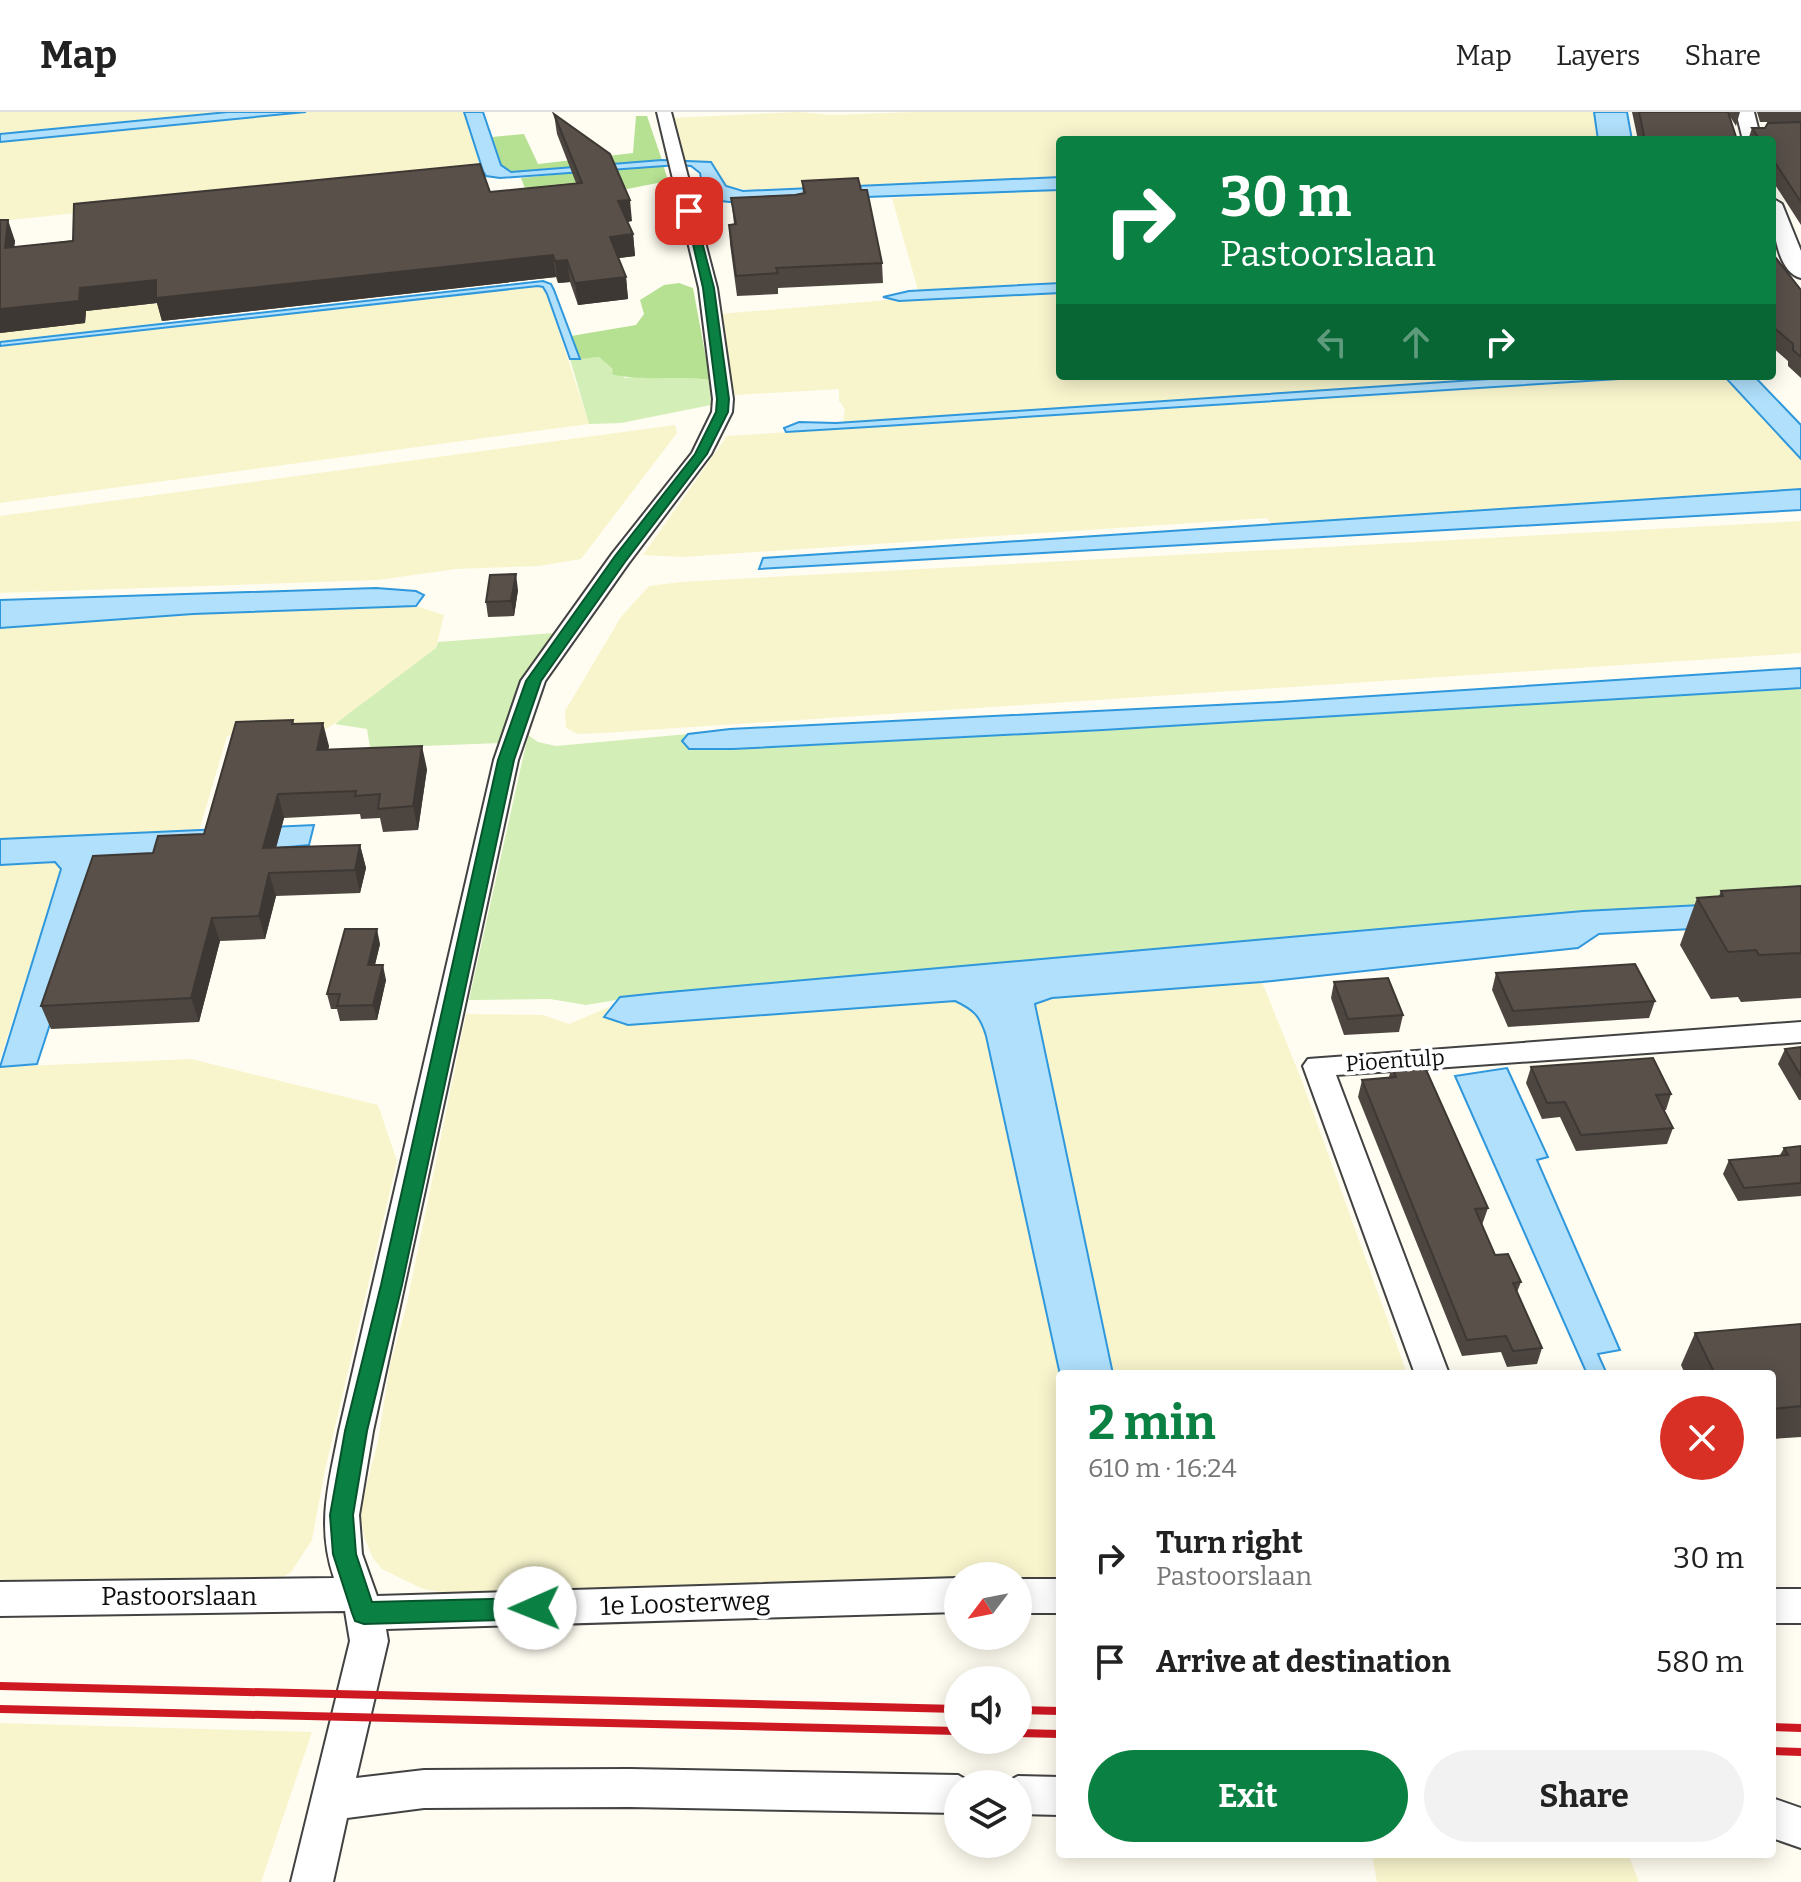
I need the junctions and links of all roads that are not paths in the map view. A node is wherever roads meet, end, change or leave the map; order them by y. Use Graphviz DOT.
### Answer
graph roads {
  1 [pos="664,112"];
  2 [pos="1776,215"];
  3 [pos="1801,272"];
  4 [pos="1801,1032"];
  5 [pos="1431,1370"];
  6 [pos="944,1595"];
  7 [pos="1032,1596"];
  8 [pos="1056,1596"];
  9 [pos="0,1599"];
  10 [pos="360,1604"];
  11 [pos="1776,1606"];
  12 [pos="1801,1606"];
  13 [pos="944,1794"];
  14 [pos="1032,1795"];
  15 [pos="1056,1796"];
  16 [pos="333,1800"];
  17 [pos="1776,1819"];
  18 [pos="1801,1828"];
  19 [pos="312,1882"];
  1 -- 10 [label="street"];
  2 -- 3 [label="street"];
  4 -- 5 [label="street, Pioentulp"];
  6 -- 10 [label="street, 1e Loosterweg"];
  7 -- 8 [label="street"];
  9 -- 10 [label="street, Pastoorslaan"];
  10 -- 16 [label="street"];
  11 -- 12 [label="street"];
  13 -- 16 [label="street"];
  14 -- 15 [label="street"];
  16 -- 19 [label="street"];
  17 -- 18 [label="street"];
}
